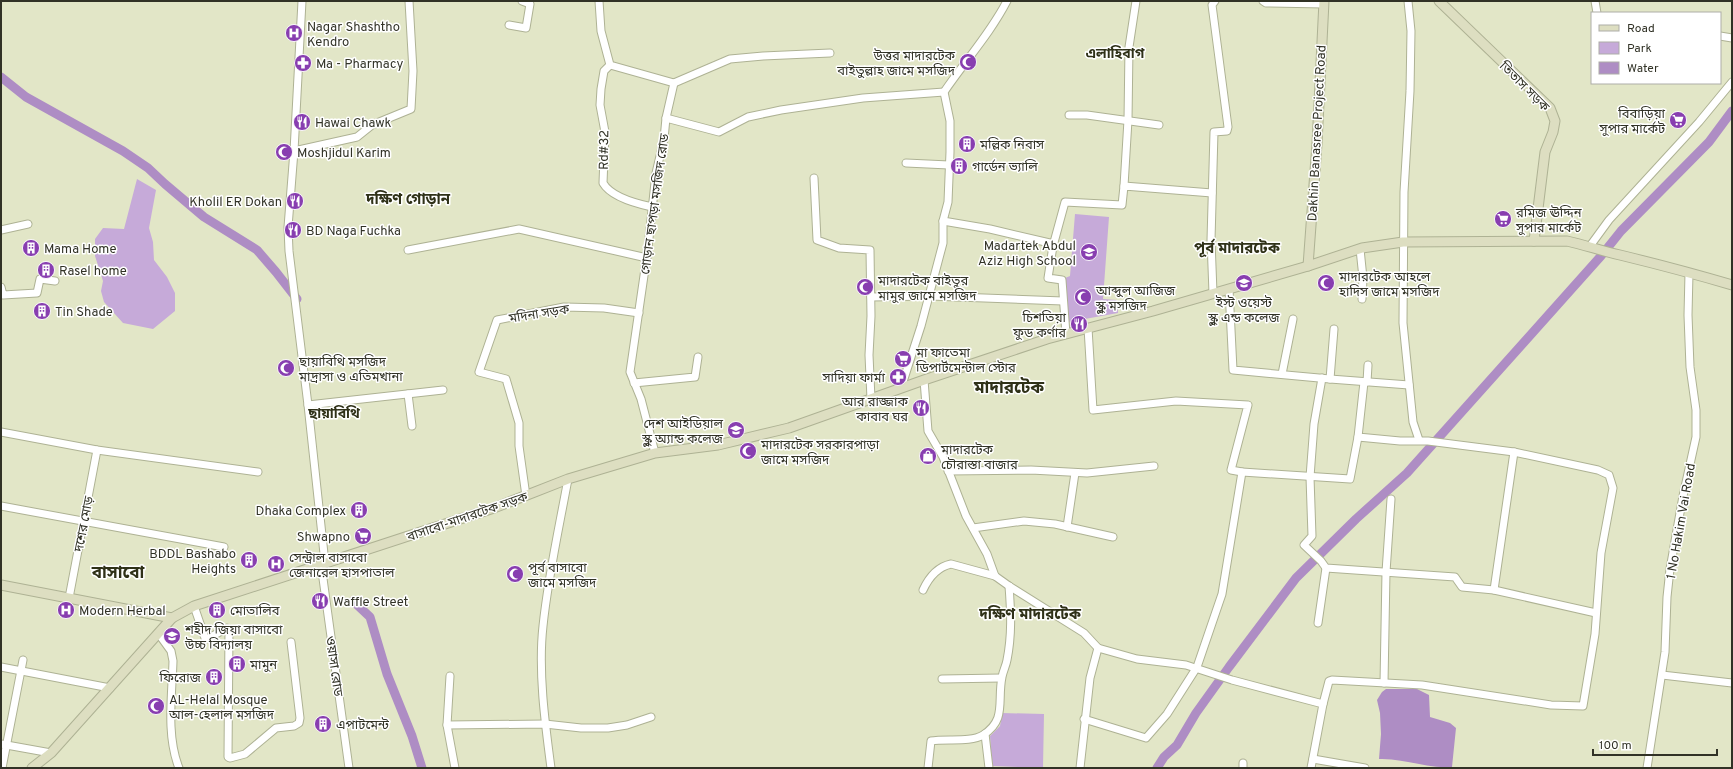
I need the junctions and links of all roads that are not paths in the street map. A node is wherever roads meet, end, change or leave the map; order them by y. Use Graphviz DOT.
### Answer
graph roads {
  1 [pos="302,1"];
  2 [pos="409,1"];
  3 [pos="522,1"];
  4 [pos="599,1"];
  5 [pos="1007,1"];
  6 [pos="1136,1"];
  7 [pos="1214,1"];
  8 [pos="1263,1"];
  9 [pos="1408,1"];
  10 [pos="1439,1"];
  11 [pos="1595,1"];
  12 [pos="1324,2"];
  13 [pos="1597,12"];
  14 [pos="509,25"];
  15 [pos="1721,36"];
  16 [pos="1732,38"];
  17 [pos="830,54"];
  18 [pos="610,65"];
  19 [pos="1732,82"];
  20 [pos="674,83"];
  21 [pos="944,92"];
  22 [pos="1069,115"];
  23 [pos="666,118"];
  24 [pos="1128,120"];
  25 [pos="1159,125"];
  26 [pos="294,151"];
  27 [pos="906,163"];
  28 [pos="949,165"];
  29 [pos="814,178"];
  30 [pos="1124,186"];
  31 [pos="1212,193"];
  32 [pos="652,207"];
  33 [pos="943,221"];
  34 [pos="28,224"];
  35 [pos="1,230"];
  36 [pos="1534,241"];
  37 [pos="1403,242"];
  38 [pos="1054,244"];
  39 [pos="1594,247"];
  40 [pos="1360,248"];
  41 [pos="408,250"];
  42 [pos="647,258"];
  43 [pos="1308,266"];
  44 [pos="1689,273"];
  45 [pos="55,281"];
  46 [pos="1732,285"];
  47 [pos="1,287"];
  48 [pos="1229,289"];
  49 [pos="1213,293"];
  50 [pos="930,296"];
  51 [pos="871,297"];
  52 [pos="1362,299"];
  53 [pos="1063,301"];
  54 [pos="639,313"];
  55 [pos="1293,319"];
  56 [pos="1088,328"];
  57 [pos="1334,329"];
  58 [pos="1066,334"];
  59 [pos="698,357"];
  60 [pos="1368,365"];
  61 [pos="1282,374"];
  62 [pos="1322,378"];
  63 [pos="924,380"];
  64 [pos="1330,380"];
  65 [pos="1366,382"];
  66 [pos="634,383"];
  67 [pos="1409,385"];
  68 [pos="901,388"];
  69 [pos="443,390"];
  70 [pos="408,394"];
  71 [pos="871,399"];
  72 [pos="308,405"];
  73 [pos="412,426"];
  74 [pos="1,432"];
  75 [pos="1358,437"];
  76 [pos="1419,440"];
  77 [pos="97,450"];
  78 [pos="1514,452"];
  79 [pos="655,453"];
  80 [pos="1154,466"];
  81 [pos="948,471"];
  82 [pos="258,472"];
  83 [pos="1242,472"];
  84 [pos="1075,473"];
  85 [pos="1310,477"];
  86 [pos="568,479"];
  87 [pos="526,496"];
  88 [pos="1391,499"];
  89 [pos="1,506"];
  90 [pos="84,521"];
  91 [pos="1067,527"];
  92 [pos="973,528"];
  93 [pos="1113,537"];
  94 [pos="224,547"];
  95 [pos="323,564"];
  96 [pos="1326,568"];
  97 [pos="1386,572"];
  98 [pos="995,576"];
  99 [pos="1,585"];
  100 [pos="1009,586"];
  101 [pos="923,590"];
  102 [pos="1494,590"];
  103 [pos="68,598"];
  104 [pos="194,606"];
  105 [pos="1596,613"];
  106 [pos="172,618"];
  107 [pos="1318,623"];
  108 [pos="158,633"];
  109 [pos="290,642"];
  110 [pos="1098,648"];
  111 [pos="23,660"];
  112 [pos="1,667"];
  113 [pos="1197,667"];
  114 [pos="20,671"];
  115 [pos="1662,675"];
  116 [pos="450,676"];
  117 [pos="1002,678"];
  118 [pos="942,679"];
  119 [pos="1732,683"];
  120 [pos="1384,684"];
  121 [pos="110,688"];
  122 [pos="1323,704"];
  123 [pos="651,717"];
  124 [pos="1084,719"];
  125 [pos="545,724"];
  126 [pos="447,726"];
  127 [pos="985,734"];
  128 [pos="3,745"];
  129 [pos="51,753"];
  130 [pos="1313,759"];
  131 [pos="2,768"];
  132 [pos="32,768"];
  133 [pos="178,768"];
  134 [pos="348,768"];
  135 [pos="455,768"];
  136 [pos="551,768"];
  137 [pos="928,768"];
  138 [pos="989,768"];
  139 [pos="1080,768"];
  140 [pos="1311,768"];
  141 [pos="1364,768"];
  142 [pos="1647,768"];
  1 -- 26 [label="street, ওয়াসা রোড"];
  2 -- 26 [label="street"];
  3 -- 14 [label="street"];
  4 -- 18 [label="street"];
  5 -- 21 [label="street"];
  6 -- 24 [label="street"];
  7 -- 31 [label="street"];
  8 -- 12 [label="street"];
  9 -- 37 [label="street"];
  10 -- 36 [label="street, তিতাস সড়ক"];
  11 -- 13 [label="street"];
  12 -- 43 [label="street, Dakhin Banasree Project Road"];
  15 -- 16 [label="street"];
  17 -- 20 [label="street"];
  18 -- 20 [label="street"];
  18 -- 32 [label="street, Rd#32"];
  19 -- 39 [label="street"];
  20 -- 23 [label="street, গোড়ান ছাপড়া মসজিদ রোড"];
  21 -- 23 [label="street"];
  21 -- 28 [label="street"];
  22 -- 24 [label="street"];
  23 -- 32 [label="street, গোড়ান ছাপড়া মসজিদ রোড"];
  24 -- 25 [label="street"];
  24 -- 30 [label="street"];
  26 -- 72 [label="street, ওয়াসা রোড"];
  27 -- 28 [label="street"];
  28 -- 33 [label="street"];
  29 -- 51 [label="street"];
  30 -- 31 [label="street"];
  30 -- 38 [label="street"];
  31 -- 49 [label="street"];
  32 -- 42 [label="street, গোড়ান ছাপড়া মসজিদ রোড"];
  33 -- 38 [label="street"];
  33 -- 50 [label="street"];
  34 -- 35 [label="street"];
  36 -- 37 [label="street, বাসাবো-মাদারটেক সড়ক"];
  36 -- 39 [label="street, বাসাবো-মাদারটেক সড়ক"];
  37 -- 40 [label="street, বাসাবো-মাদারটেক সড়ক"];
  37 -- 67 [label="street"];
  38 -- 53 [label="street"];
  39 -- 44 [label="street, বাসাবো-মাদারটেক সড়ক"];
  40 -- 43 [label="street, বাসাবো-মাদারটেক সড়ক"];
  40 -- 52 [label="street"];
  41 -- 42 [label="street"];
  42 -- 54 [label="street, গোড়ান ছাপড়া মসজিদ রোড"];
  43 -- 48 [label="street, বাসাবো-মাদারটেক সড়ক"];
  44 -- 46 [label="street, বাসাবো-মাদারটেক সড়ক"];
  44 -- 115 [label="street, 1 No Hakim Vai Road"];
  45 -- 47 [label="street"];
  48 -- 49 [label="street, বাসাবো-মাদারটেক সড়ক"];
  48 -- 61 [label="street"];
  49 -- 56 [label="street, বাসাবো-মাদারটেক সড়ক"];
  50 -- 51 [label="street"];
  50 -- 53 [label="street"];
  50 -- 68 [label="street"];
  51 -- 71 [label="street"];
  53 -- 58 [label="street"];
  54 -- 66 [label="street, গোড়ান ছাপড়া মসজিদ রোড"];
  54 -- 87 [label="street, মদিনা সড়ক"];
  55 -- 61 [label="street"];
  56 -- 58 [label="street, বাসাবো-মাদারটেক সড়ক"];
  56 -- 83 [label="street"];
  57 -- 64 [label="street"];
  58 -- 63 [label="street, বাসাবো-মাদারটেক সড়ক"];
  59 -- 66 [label="street"];
  60 -- 65 [label="street"];
  61 -- 62 [label="street"];
  62 -- 64 [label="street"];
  62 -- 85 [label="street"];
  63 -- 68 [label="street, বাসাবো-মাদারটেক সড়ক"];
  63 -- 81 [label="street"];
  64 -- 65 [label="street"];
  65 -- 67 [label="street"];
  65 -- 75 [label="street"];
  66 -- 79 [label="street, গোড়ান ছাপড়া মসজিদ রোড"];
  67 -- 76 [label="street"];
  68 -- 71 [label="street, বাসাবো-মাদারটেক সড়ক"];
  69 -- 70 [label="street"];
  70 -- 72 [label="street"];
  70 -- 73 [label="street"];
  71 -- 79 [label="street, বাসাবো-মাদারটেক সড়ক"];
  72 -- 95 [label="street, ওয়াসা রোড"];
  74 -- 77 [label="street"];
  75 -- 76 [label="street"];
  75 -- 85 [label="street"];
  76 -- 78 [label="street"];
  77 -- 82 [label="street"];
  77 -- 90 [label="street, দশের মোড়"];
  78 -- 102 [label="street"];
  78 -- 105 [label="street"];
  79 -- 86 [label="street, বাসাবো-মাদারটেক সড়ক"];
  80 -- 84 [label="street"];
  81 -- 84 [label="street"];
  81 -- 92 [label="street"];
  83 -- 85 [label="street"];
  83 -- 113 [label="street"];
  84 -- 91 [label="street"];
  85 -- 96 [label="street"];
  86 -- 87 [label="street, বাসাবো-মাদারটেক সড়ক"];
  86 -- 125 [label="street"];
  87 -- 95 [label="street, বাসাবো-মাদারটেক সড়ক"];
  88 -- 97 [label="street"];
  89 -- 90 [label="street"];
  90 -- 94 [label="street"];
  90 -- 103 [label="street, দশের মোড়"];
  91 -- 92 [label="street"];
  91 -- 93 [label="street"];
  92 -- 98 [label="street"];
  95 -- 104 [label="street, বাসাবো-মাদারটেক সড়ক"];
  95 -- 134 [label="street, ওয়াসা রোড"];
  96 -- 97 [label="street"];
  96 -- 107 [label="street"];
  97 -- 102 [label="street"];
  97 -- 120 [label="street"];
  98 -- 100 [label="street"];
  98 -- 101 [label="street"];
  99 -- 103 [label="street"];
  100 -- 110 [label="street"];
  100 -- 117 [label="street"];
  102 -- 105 [label="street"];
  103 -- 106 [label="street"];
  104 -- 106 [label="street, বাসাবো-মাদারটেক সড়ক"];
  104 -- 109 [label="street"];
  105 -- 120 [label="street"];
  106 -- 108 [label="street, বাসাবো-মাদারটেক সড়ক"];
  108 -- 121 [label="street, বাসাবো-মাদারটেক সড়ক"];
  108 -- 133 [label="street"];
  110 -- 113 [label="street"];
  110 -- 124 [label="street"];
  111 -- 114 [label="street"];
  112 -- 114 [label="street"];
  113 -- 122 [label="street"];
  113 -- 124 [label="street"];
  114 -- 121 [label="street"];
  114 -- 128 [label="street"];
  115 -- 119 [label="street"];
  115 -- 142 [label="street, 1 No Hakim Vai Road"];
  116 -- 126 [label="street"];
  117 -- 118 [label="street"];
  117 -- 127 [label="street"];
  120 -- 122 [label="street"];
  121 -- 129 [label="street, বাসাবো-মাদারটেক সড়ক"];
  122 -- 130 [label="street"];
  123 -- 125 [label="street"];
  124 -- 139 [label="street"];
  125 -- 126 [label="street"];
  125 -- 136 [label="street"];
  126 -- 135 [label="street"];
  127 -- 137 [label="street"];
  127 -- 138 [label="street"];
  128 -- 129 [label="street"];
  128 -- 131 [label="street"];
  129 -- 132 [label="street, বাসাবো-মাদারটেক সড়ক"];
  130 -- 140 [label="street"];
  130 -- 141 [label="street"];
}
